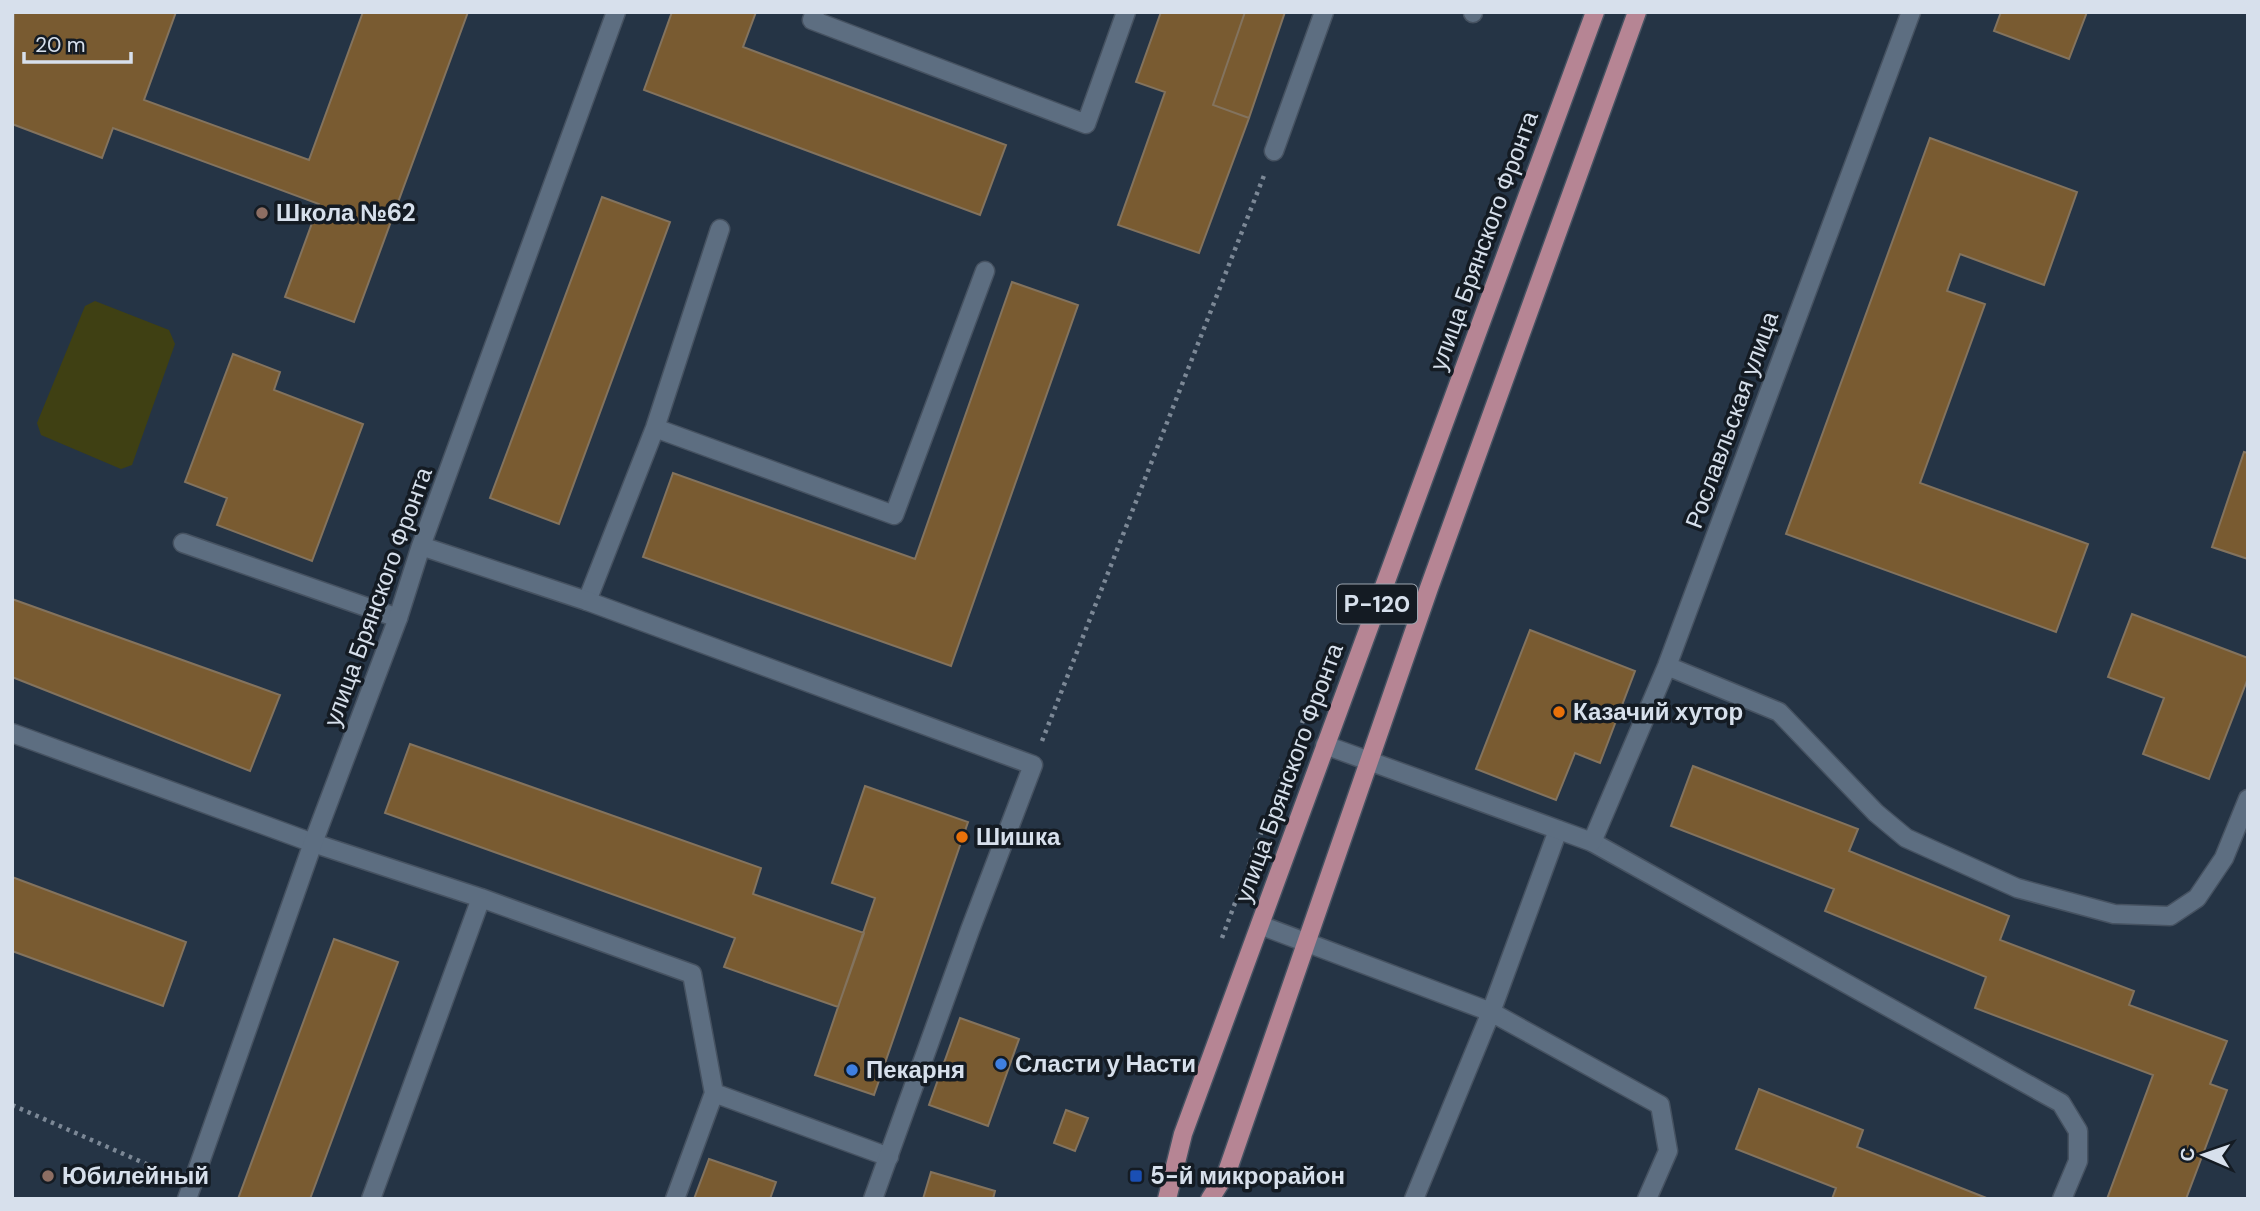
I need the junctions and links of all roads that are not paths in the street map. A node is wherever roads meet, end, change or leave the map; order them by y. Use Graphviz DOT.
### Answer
graph roads {
  1 [pos="616,12"];
  2 [pos="815,12"];
  3 [pos="1126,12"];
  4 [pos="1324,12"];
  5 [pos="1595,12"];
  6 [pos="1637,12"];
  7 [pos="1911,12"];
  8 [pos="1274,151"];
  9 [pos="720,229"];
  10 [pos="985,271"];
  11 [pos="655,428"];
  12 [pos="183,543"];
  13 [pos="421,547"];
  14 [pos="587,601"];
  15 [pos="398,618"];
  16 [pos="1667,666"];
  17 [pos="12,733"];
  18 [pos="1325,745"];
  19 [pos="1370,760"];
  20 [pos="2248,799"];
  21 [pos="1558,830"];
  22 [pos="1592,842"];
  23 [pos="313,843"];
  24 [pos="481,898"];
  25 [pos="1259,925"];
  26 [pos="1306,942"];
  27 [pos="1491,1012"];
  28 [pos="714,1093"];
  29 [pos="889,1157"];
  30 [pos="190,1192"];
  31 [pos="371,1199"];
  32 [pos="675,1199"];
  33 [pos="873,1199"];
  34 [pos="1167,1199"];
  35 [pos="1210,1199"];
  36 [pos="1414,1199"];
  37 [pos="1647,1199"];
  38 [pos="2062,1199"];
  1 -- 13 [label="street, улица Брянского Фронта"];
  2 -- 3 [label="street"];
  4 -- 8 [label="street"];
  5 -- 18 [label="main road, улица Брянского Фронта / Р-120"];
  6 -- 19 [label="main road"];
  7 -- 16 [label="street, Рославльская улица"];
  9 -- 11 [label="street"];
  10 -- 11 [label="street"];
  11 -- 14 [label="street"];
  12 -- 15 [label="street"];
  13 -- 14 [label="street"];
  13 -- 15 [label="street, улица Брянского Фронта"];
  14 -- 29 [label="street"];
  15 -- 23 [label="street, улица Брянского Фронта"];
  16 -- 20 [label="street"];
  16 -- 22 [label="street, Рославльская улица"];
  17 -- 23 [label="street"];
  18 -- 19 [label="street"];
  18 -- 25 [label="main road, улица Брянского Фронта / Р-120"];
  19 -- 21 [label="street"];
  19 -- 26 [label="main road"];
  21 -- 22 [label="street"];
  21 -- 27 [label="street"];
  22 -- 38 [label="street"];
  23 -- 24 [label="street"];
  23 -- 30 [label="street, улица Брянского Фронта"];
  24 -- 28 [label="street"];
  24 -- 31 [label="street"];
  25 -- 26 [label="street"];
  25 -- 34 [label="main road, улица Брянского Фронта / Р-120"];
  26 -- 27 [label="street"];
  26 -- 35 [label="main road"];
  27 -- 36 [label="street"];
  27 -- 37 [label="street"];
  28 -- 29 [label="street"];
  28 -- 32 [label="street"];
  29 -- 33 [label="street"];
}
